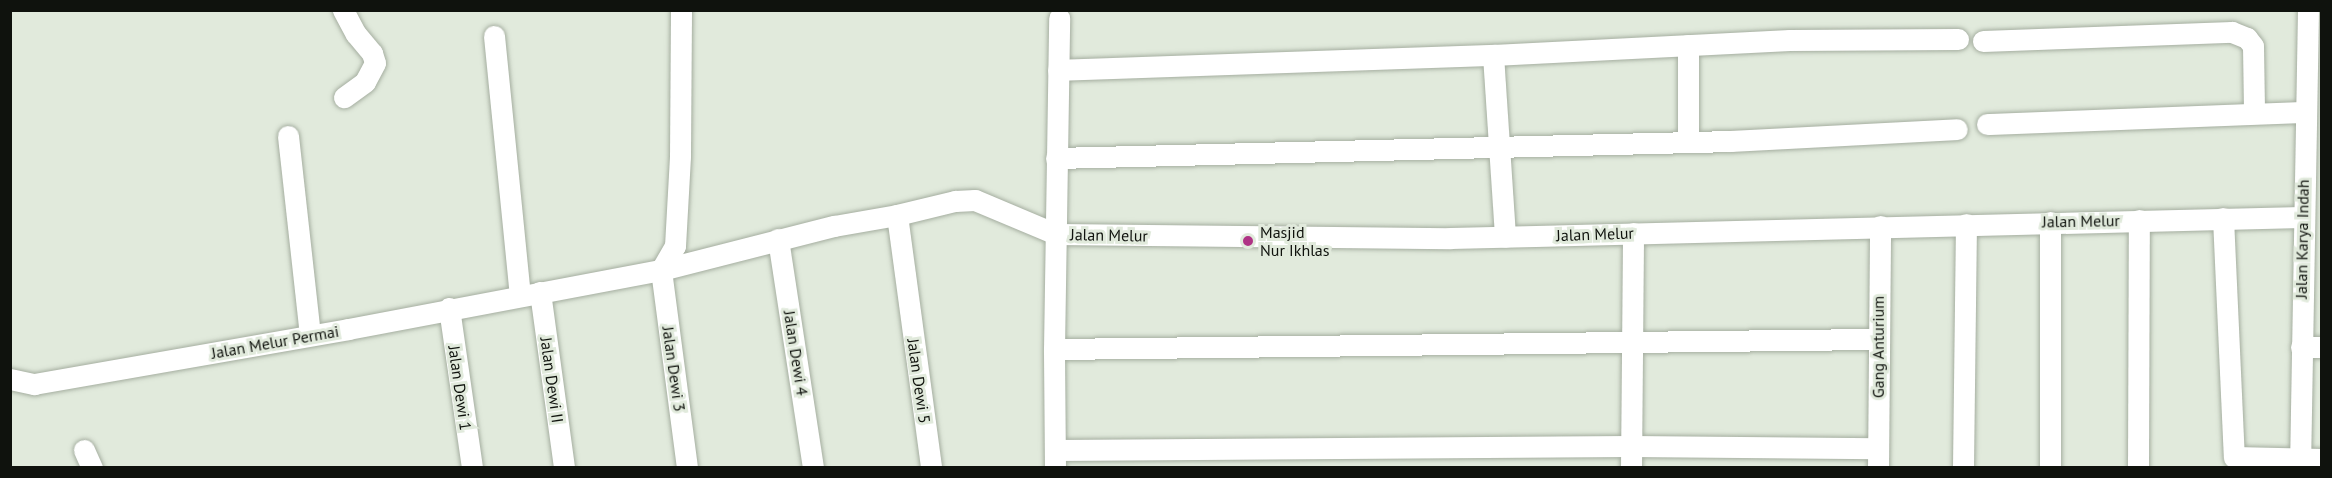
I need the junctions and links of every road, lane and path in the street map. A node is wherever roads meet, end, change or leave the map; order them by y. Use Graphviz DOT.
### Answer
graph roads {
  1 [pos="343,10"];
  2 [pos="681,10"];
  3 [pos="2308,10"];
  4 [pos="1059,18"];
  5 [pos="494,36"];
  6 [pos="1958,39"];
  7 [pos="1983,41"];
  8 [pos="1688,45"];
  9 [pos="2314,48"];
  10 [pos="1493,55"];
  11 [pos="1058,70"];
  12 [pos="344,97"];
  13 [pos="2305,112"];
  14 [pos="2253,113"];
  15 [pos="1988,123"];
  16 [pos="1957,129"];
  17 [pos="288,135"];
  18 [pos="1688,142"];
  19 [pos="1500,145"];
  20 [pos="1056,158"];
  21 [pos="897,215"];
  22 [pos="2302,217"];
  23 [pos="2223,218"];
  24 [pos="2139,220"];
  25 [pos="2050,222"];
  26 [pos="1966,224"];
  27 [pos="1880,226"];
  28 [pos="1633,233"];
  29 [pos="1056,234"];
  30 [pos="1505,237"];
  31 [pos="778,239"];
  32 [pos="661,270"];
  33 [pos="530,294"];
  34 [pos="449,308"];
  35 [pos="310,336"];
  36 [pos="1877,339"];
  37 [pos="1632,342"];
  38 [pos="2311,347"];
  39 [pos="1054,349"];
  40 [pos="10,379"];
  41 [pos="1631,446"];
  42 [pos="1878,458"];
  43 [pos="1055,459"];
  44 [pos="2322,459"];
  45 [pos="2299,463"];
  46 [pos="472,468"];
  47 [pos="564,468"];
  48 [pos="687,468"];
  49 [pos="813,468"];
  50 [pos="931,468"];
  51 [pos="1631,468"];
  52 [pos="1963,468"];
  53 [pos="2049,468"];
  54 [pos="2138,468"];
  1 -- 12 [label="street"];
  2 -- 32 [label="street"];
  3 -- 9 [label="street, Jalan Karya Indah"];
  4 -- 11 [label="street"];
  5 -- 33 [label="street, Jalan Dewi II"];
  6 -- 8 [label="street"];
  7 -- 14 [label="street"];
  8 -- 10 [label="street"];
  8 -- 18 [label="street"];
  9 -- 13 [label="street, Jalan Karya Indah"];
  10 -- 11 [label="street"];
  10 -- 19 [label="street"];
  11 -- 20 [label="street"];
  13 -- 14 [label="street"];
  13 -- 22 [label="street, Jalan Karya Indah"];
  14 -- 15 [label="street"];
  16 -- 18 [label="street"];
  17 -- 35 [label="street"];
  18 -- 19 [label="street"];
  19 -- 20 [label="street"];
  19 -- 30 [label="street"];
  20 -- 29 [label="street"];
  21 -- 29 [label="street, Jalan Melur"];
  21 -- 31 [label="street, Jalan Melur"];
  21 -- 50 [label="street, Jalan Dewi 5"];
  22 -- 23 [label="street, Jalan Melur"];
  22 -- 38 [label="street, Jalan Karya Indah"];
  23 -- 24 [label="street, Jalan Melur"];
  23 -- 45 [label="street"];
  24 -- 25 [label="street, Jalan Melur"];
  24 -- 54 [label="street"];
  25 -- 26 [label="street, Jalan Melur"];
  25 -- 53 [label="street"];
  26 -- 27 [label="street, Jalan Melur"];
  26 -- 52 [label="street"];
  27 -- 28 [label="street, Jalan Melur"];
  27 -- 36 [label="street, Gang Anturium"];
  28 -- 30 [label="street, Jalan Melur"];
  28 -- 37 [label="street"];
  29 -- 30 [label="street, Jalan Melur"];
  29 -- 39 [label="street"];
  31 -- 32 [label="street, Jalan Melur"];
  31 -- 49 [label="street, Jalan Dewi 4"];
  32 -- 33 [label="street, Jalan Melur Permai"];
  32 -- 48 [label="street, Jalan Dewi 3"];
  33 -- 34 [label="street, Jalan Melur Permai"];
  33 -- 47 [label="street, Jalan Dewi II"];
  34 -- 35 [label="street, Jalan Melur Permai"];
  34 -- 46 [label="street, Jalan Dewi 1"];
  35 -- 40 [label="street, Jalan Melur Permai"];
  36 -- 37 [label="street"];
  36 -- 42 [label="street, Gang Anturium"];
  37 -- 39 [label="street"];
  37 -- 41 [label="street"];
  38 -- 45 [label="street, Jalan Karya Indah"];
  39 -- 43 [label="street"];
  41 -- 42 [label="street"];
  41 -- 43 [label="street"];
  41 -- 51 [label="street"];
  44 -- 45 [label="street"];
}
